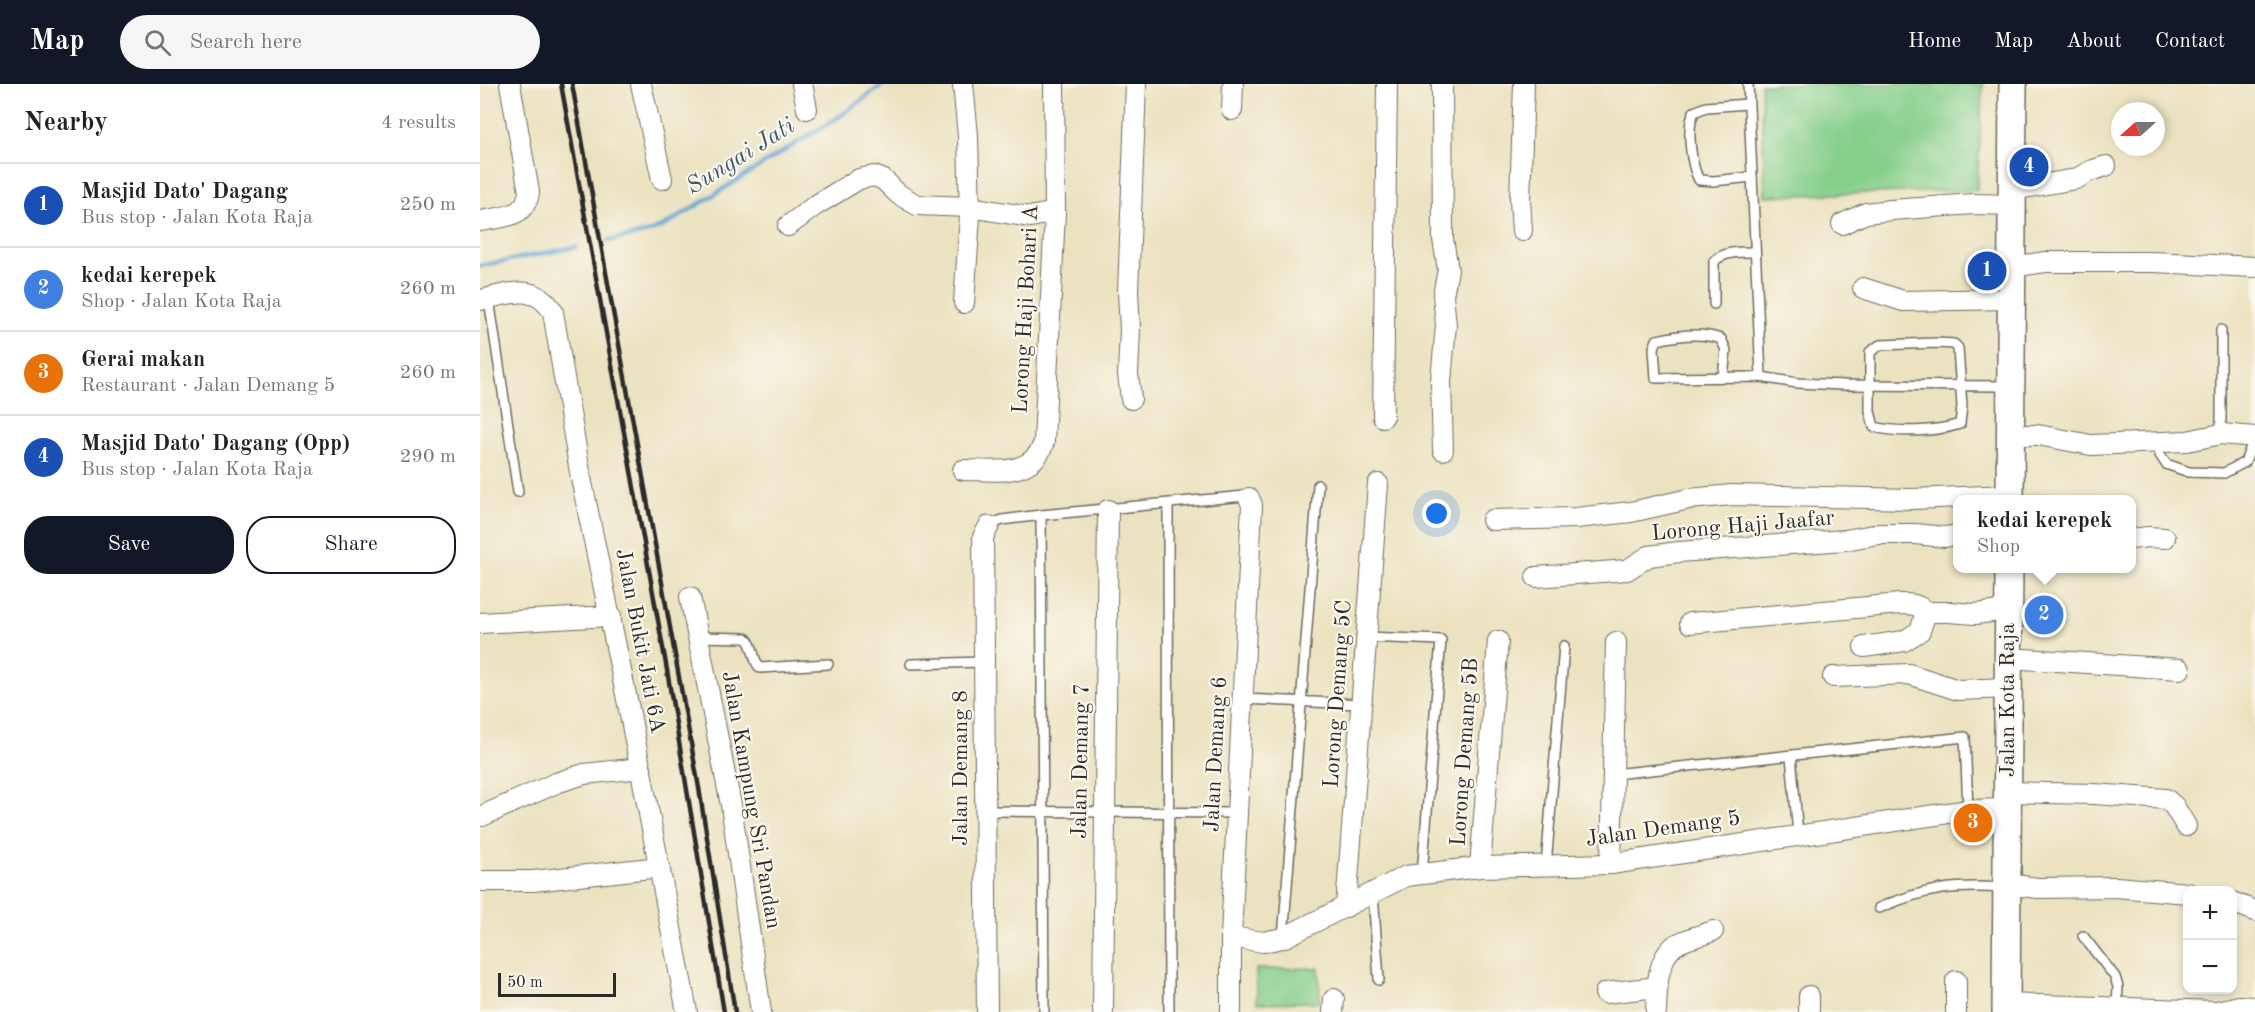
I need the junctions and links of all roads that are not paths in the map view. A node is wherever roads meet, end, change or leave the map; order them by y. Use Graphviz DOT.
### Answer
graph roads {
  1 [pos="510,84"];
  2 [pos="641,84"];
  3 [pos="802,84"];
  4 [pos="963,84"];
  5 [pos="1054,84"];
  6 [pos="1136,84"];
  7 [pos="1233,84"];
  8 [pos="1387,84"];
  9 [pos="1442,84"];
  10 [pos="1524,84"];
  11 [pos="1748,84"];
  12 [pos="2013,84"];
  13 [pos="1748,104"];
  14 [pos="807,109"];
  15 [pos="1232,110"];
  16 [pos="2106,166"];
  17 [pos="1752,177"];
  18 [pos="662,179"];
  19 [pos="2012,197"];
  20 [pos="970,207"];
  21 [pos="1055,212"];
  22 [pos="480,221"];
  23 [pos="1842,224"];
  24 [pos="788,226"];
  25 [pos="1522,231"];
  26 [pos="1755,252"];
  27 [pos="2012,267"];
  28 [pos="2255,267"];
  29 [pos="1863,288"];
  30 [pos="2011,299"];
  31 [pos="484,300"];
  32 [pos="964,303"];
  33 [pos="1714,304"];
  34 [pos="2221,330"];
  35 [pos="1723,377"];
  36 [pos="1761,377"];
  37 [pos="1869,386"];
  38 [pos="1961,386"];
  39 [pos="2011,386"];
  40 [pos="1131,399"];
  41 [pos="1383,417"];
  42 [pos="2221,434"];
  43 [pos="2010,435"];
  44 [pos="2255,437"];
  45 [pos="2158,442"];
  46 [pos="1443,450"];
  47 [pos="963,470"];
  48 [pos="1378,484"];
  49 [pos="1318,485"];
  50 [pos="518,492"];
  51 [pos="2010,495"];
  52 [pos="1249,498"];
  53 [pos="1953,499"];
  54 [pos="1168,504"];
  55 [pos="1108,510"];
  56 [pos="1041,515"];
  57 [pos="1492,520"];
  58 [pos="989,525"];
  59 [pos="1953,536"];
  60 [pos="2136,538"];
  61 [pos="2165,538"];
  62 [pos="2009,573"];
  63 [pos="1536,577"];
  64 [pos="690,597"];
  65 [pos="2009,610"];
  66 [pos="1926,612"];
  67 [pos="611,616"];
  68 [pos="480,623"];
  69 [pos="1690,623"];
  70 [pos="1366,637"];
  71 [pos="698,638"];
  72 [pos="1498,641"];
  73 [pos="1616,642"];
  74 [pos="1564,646"];
  75 [pos="1864,648"];
  76 [pos="2008,658"];
  77 [pos="984,662"];
  78 [pos="828,664"];
  79 [pos="911,664"];
  80 [pos="2180,669"];
  81 [pos="1833,677"];
  82 [pos="2008,688"];
  83 [pos="1242,699"];
  84 [pos="1302,702"];
  85 [pos="1361,704"];
  86 [pos="1791,756"];
  87 [pos="641,768"];
  88 [pos="1613,774"];
  89 [pos="2007,801"];
  90 [pos="1968,810"];
  91 [pos="985,811"];
  92 [pos="1042,811"];
  93 [pos="1104,812"];
  94 [pos="1168,813"];
  95 [pos="1236,813"];
  96 [pos="482,816"];
  97 [pos="2186,826"];
  98 [pos="1798,834"];
  99 [pos="1611,864"];
  100 [pos="1546,866"];
  101 [pos="660,867"];
  102 [pos="1480,867"];
  103 [pos="1422,874"];
  104 [pos="480,881"];
  105 [pos="2007,886"];
  106 [pos="1372,893"];
  107 [pos="2183,894"];
  108 [pos="1346,907"];
  109 [pos="1879,908"];
  110 [pos="1713,931"];
  111 [pos="2083,936"];
  112 [pos="1231,937"];
  113 [pos="1283,938"];
  114 [pos="1379,980"];
  115 [pos="1956,981"];
  116 [pos="1657,987"];
  117 [pos="1605,993"];
  118 [pos="2117,1007"];
  119 [pos="2255,1007"];
  120 [pos="2006,1008"];
  121 [pos="687,1012"];
  122 [pos="761,1012"];
  123 [pos="987,1012"];
  124 [pos="1044,1012"];
  125 [pos="1103,1012"];
  126 [pos="1168,1012"];
  127 [pos="1231,1012"];
  128 [pos="1656,1012"];
  129 [pos="1956,1012"];
  1 -- 22 [label="street"];
  2 -- 18 [label="street"];
  3 -- 14 [label="street"];
  4 -- 20 [label="street"];
  5 -- 21 [label="street, Lorong Haji Bohari A"];
  6 -- 40 [label="street"];
  7 -- 15 [label="street"];
  8 -- 41 [label="street"];
  9 -- 46 [label="street"];
  10 -- 25 [label="street"];
  11 -- 13 [label="lane"];
  12 -- 19 [label="main road"];
  13 -- 17 [label="lane"];
  13 -- 17 [label="lane"];
  16 -- 19 [label="street"];
  17 -- 26 [label="lane"];
  19 -- 23 [label="street"];
  19 -- 27 [label="main road"];
  20 -- 21 [label="street"];
  20 -- 24 [label="street"];
  20 -- 32 [label="street"];
  21 -- 47 [label="street, Lorong Haji Bohari A"];
  26 -- 33 [label="lane"];
  26 -- 36 [label="lane"];
  27 -- 28 [label="street"];
  27 -- 30 [label="main road"];
  29 -- 30 [label="street"];
  30 -- 39 [label="main road"];
  31 -- 50 [label="lane"];
  31 -- 67 [label="street, Jalan Bukit Jati 6A"];
  34 -- 42 [label="lane"];
  35 -- 35 [label="lane"];
  35 -- 36 [label="lane"];
  36 -- 37 [label="lane"];
  37 -- 38 [label="lane"];
  37 -- 38 [label="lane"];
  37 -- 38 [label="lane"];
  38 -- 39 [label="lane"];
  39 -- 43 [label="main road"];
  42 -- 44 [label="street"];
  42 -- 45 [label="street"];
  43 -- 45 [label="street"];
  43 -- 51 [label="main road"];
  44 -- 45 [label="lane"];
  48 -- 70 [label="street, Lorong Demang 5C"];
  49 -- 84 [label="lane"];
  52 -- 54 [label="lane"];
  52 -- 83 [label="street, Jalan Demang 6"];
  53 -- 57 [label="street"];
  54 -- 55 [label="lane"];
  54 -- 94 [label="lane"];
  55 -- 56 [label="lane"];
  55 -- 93 [label="street, Jalan Demang 7"];
  56 -- 58 [label="lane"];
  56 -- 92 [label="lane"];
  58 -- 77 [label="street, Jalan Demang 8"];
  59 -- 63 [label="street, Lorong Haji Jaafar"];
  60 -- 61 [label="street"];
  62 -- 65 [label="main road, Jalan Kota Raja"];
  64 -- 71 [label="street, Jalan Kampung Sri Pandan"];
  65 -- 66 [label="street"];
  65 -- 76 [label="main road, Jalan Kota Raja"];
  66 -- 69 [label="street"];
  66 -- 75 [label="street"];
  67 -- 68 [label="street"];
  67 -- 87 [label="street, Jalan Bukit Jati 6A"];
  70 -- 85 [label="street, Lorong Demang 5C"];
  70 -- 103 [label="lane"];
  71 -- 78 [label="lane"];
  71 -- 122 [label="street, Jalan Kampung Sri Pandan"];
  72 -- 102 [label="street, Lorong Demang 5B"];
  73 -- 88 [label="street"];
  74 -- 100 [label="lane"];
  76 -- 80 [label="street"];
  76 -- 82 [label="main road, Jalan Kota Raja"];
  77 -- 79 [label="lane"];
  77 -- 91 [label="street, Jalan Demang 8"];
  81 -- 82 [label="street"];
  82 -- 89 [label="main road, Jalan Kota Raja"];
  83 -- 84 [label="lane"];
  83 -- 95 [label="street, Jalan Demang 6"];
  84 -- 85 [label="lane"];
  84 -- 113 [label="lane"];
  85 -- 108 [label="street, Lorong Demang 5C"];
  86 -- 88 [label="lane"];
  86 -- 90 [label="lane"];
  86 -- 98 [label="lane"];
  87 -- 96 [label="street"];
  87 -- 101 [label="street, Jalan Bukit Jati 6A"];
  88 -- 99 [label="street"];
  89 -- 90 [label="street, Jalan Demang 5"];
  89 -- 97 [label="street, Jalan Demang 5"];
  89 -- 105 [label="main road, Jalan Kota Raja"];
  90 -- 98 [label="street, Jalan Demang 5"];
  91 -- 92 [label="lane"];
  91 -- 123 [label="street, Jalan Demang 8"];
  92 -- 93 [label="lane"];
  92 -- 124 [label="lane"];
  93 -- 94 [label="lane"];
  93 -- 125 [label="street, Jalan Demang 7"];
  94 -- 95 [label="lane"];
  94 -- 126 [label="lane"];
  95 -- 112 [label="street, Jalan Demang 6"];
  98 -- 99 [label="street, Jalan Demang 5"];
  99 -- 100 [label="street, Jalan Demang 5"];
  100 -- 102 [label="street, Jalan Demang 5"];
  101 -- 104 [label="street"];
  101 -- 121 [label="street, Jalan Bukit Jati 6A"];
  102 -- 103 [label="street, Jalan Demang 5"];
  103 -- 106 [label="street, Jalan Demang 5"];
  105 -- 107 [label="street"];
  105 -- 109 [label="lane"];
  105 -- 120 [label="main road, Jalan Kota Raja"];
  106 -- 108 [label="street, Jalan Demang 5"];
  106 -- 114 [label="lane"];
  108 -- 113 [label="street, Jalan Demang 5"];
  110 -- 116 [label="street"];
  111 -- 118 [label="lane"];
  112 -- 113 [label="street, Jalan Demang 5"];
  112 -- 127 [label="street, Jalan Demang 6"];
  115 -- 129 [label="street"];
  116 -- 117 [label="street"];
  116 -- 128 [label="street"];
  118 -- 119 [label="street"];
  118 -- 120 [label="street"];
}
